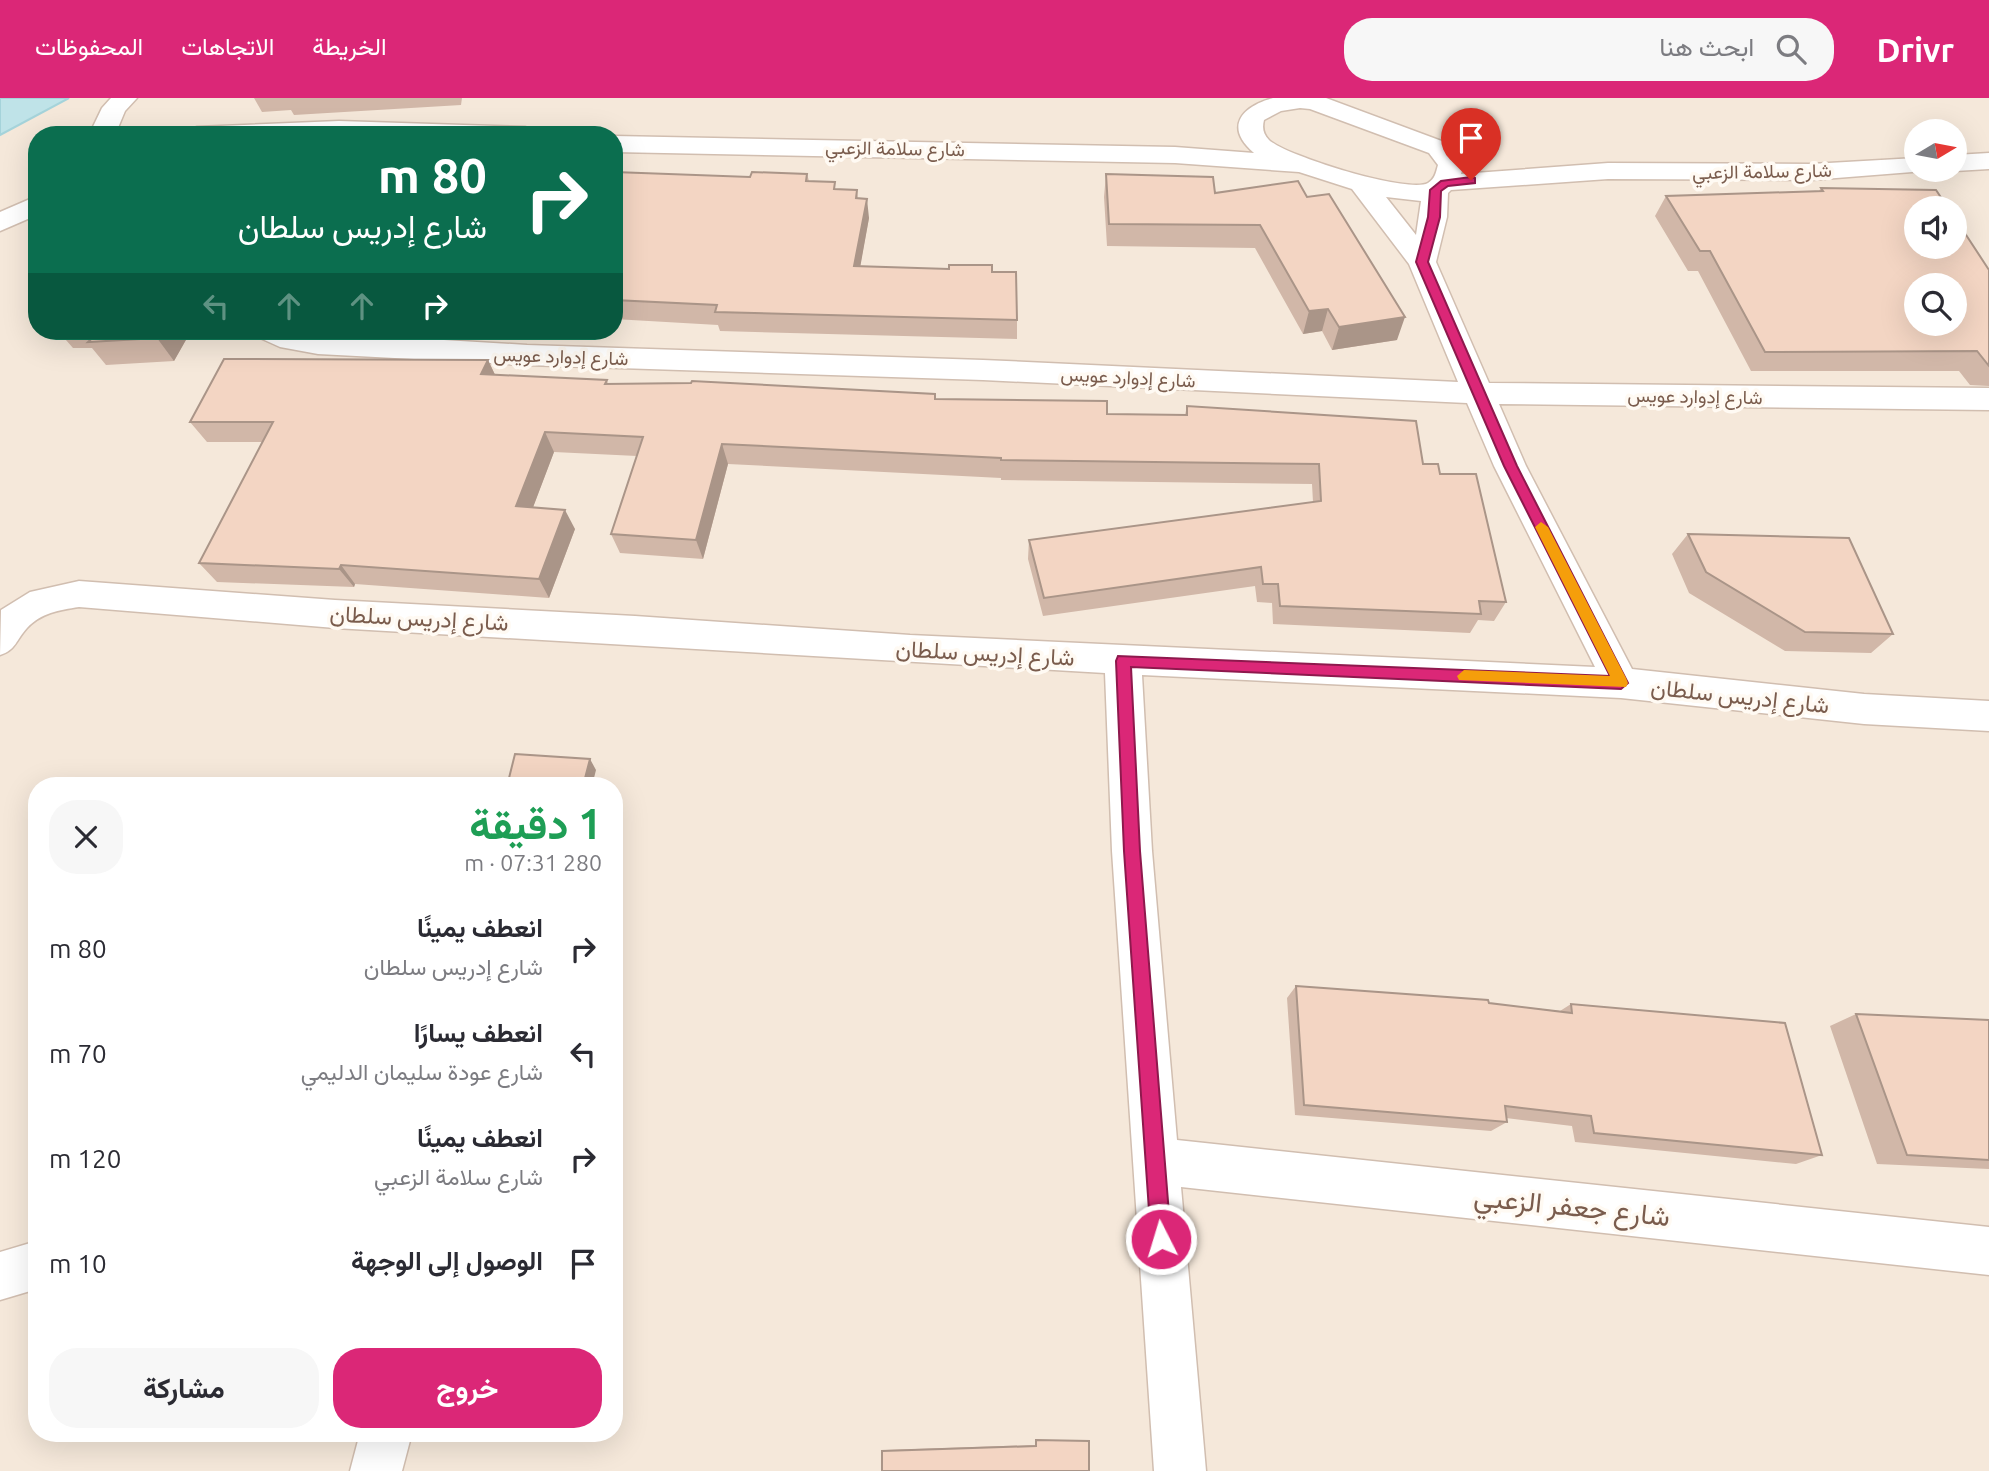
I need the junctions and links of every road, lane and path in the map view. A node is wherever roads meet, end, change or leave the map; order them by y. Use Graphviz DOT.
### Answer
graph roads {
  1 [pos="125,98"];
  2 [pos="1234,98"];
  3 [pos="1307,100"];
  4 [pos="1251,122"];
  5 [pos="106,126"];
  6 [pos="1425,142"];
  7 [pos="623,144"];
  8 [pos="1175,155"];
  9 [pos="1989,160"];
  10 [pos="1967,162"];
  11 [pos="1302,164"];
  12 [pos="1904,167"];
  13 [pos="1608,171"];
  14 [pos="1361,183"];
  15 [pos="1440,187"];
  16 [pos="28,209"];
  17 [pos="0,223"];
  18 [pos="1422,262"];
  19 [pos="290,340"];
  20 [pos="1477,393"];
  21 [pos="1989,400"];
  22 [pos="0,641"];
  23 [pos="1123,661"];
  24 [pos="1621,683"];
  25 [pos="1989,716"];
  26 [pos="1154,1161"];
  27 [pos="1989,1251"];
  28 [pos="28,1268"];
  29 [pos="0,1276"];
  30 [pos="384,1442"];
  31 [pos="376,1471"];
  32 [pos="1180,1471"];
  1 -- 5 [label="street"];
  2 -- 4 [label="street"];
  3 -- 4 [label="street, شارع سلامة الزعبي"];
  3 -- 6 [label="street"];
  4 -- 8 [label="street, شارع سلامة الزعبي"];
  4 -- 11 [label="street"];
  6 -- 13 [label="street, شارع سلامة الزعبي"];
  6 -- 15 [label="street"];
  7 -- 8 [label="street, شارع سلامة الزعبي"];
  8 -- 11 [label="street, شارع سلامة الزعبي"];
  9 -- 10 [label="street"];
  11 -- 14 [label="street, شارع سلامة الزعبي"];
  12 -- 13 [label="street, شارع سلامة الزعبي"];
  13 -- 15 [label="street, شارع سلامة الزعبي"];
  14 -- 15 [label="street, شارع سلامة الزعبي"];
  14 -- 18 [label="street"];
  15 -- 18 [label="street"];
  16 -- 17 [label="street"];
  18 -- 20 [label="street"];
  19 -- 20 [label="street, شارع إدوارد عويس"];
  20 -- 21 [label="street, شارع إدوارد عويس"];
  20 -- 24 [label="street"];
  22 -- 23 [label="street, شارع إدريس سلطان"];
  23 -- 24 [label="street, شارع إدريس سلطان"];
  23 -- 26 [label="street"];
  24 -- 25 [label="street, شارع إدريس سلطان"];
  26 -- 27 [label="street, شارع جعفر الزعبي"];
  26 -- 32 [label="street"];
  28 -- 29 [label="street"];
  30 -- 31 [label="street"];
}
